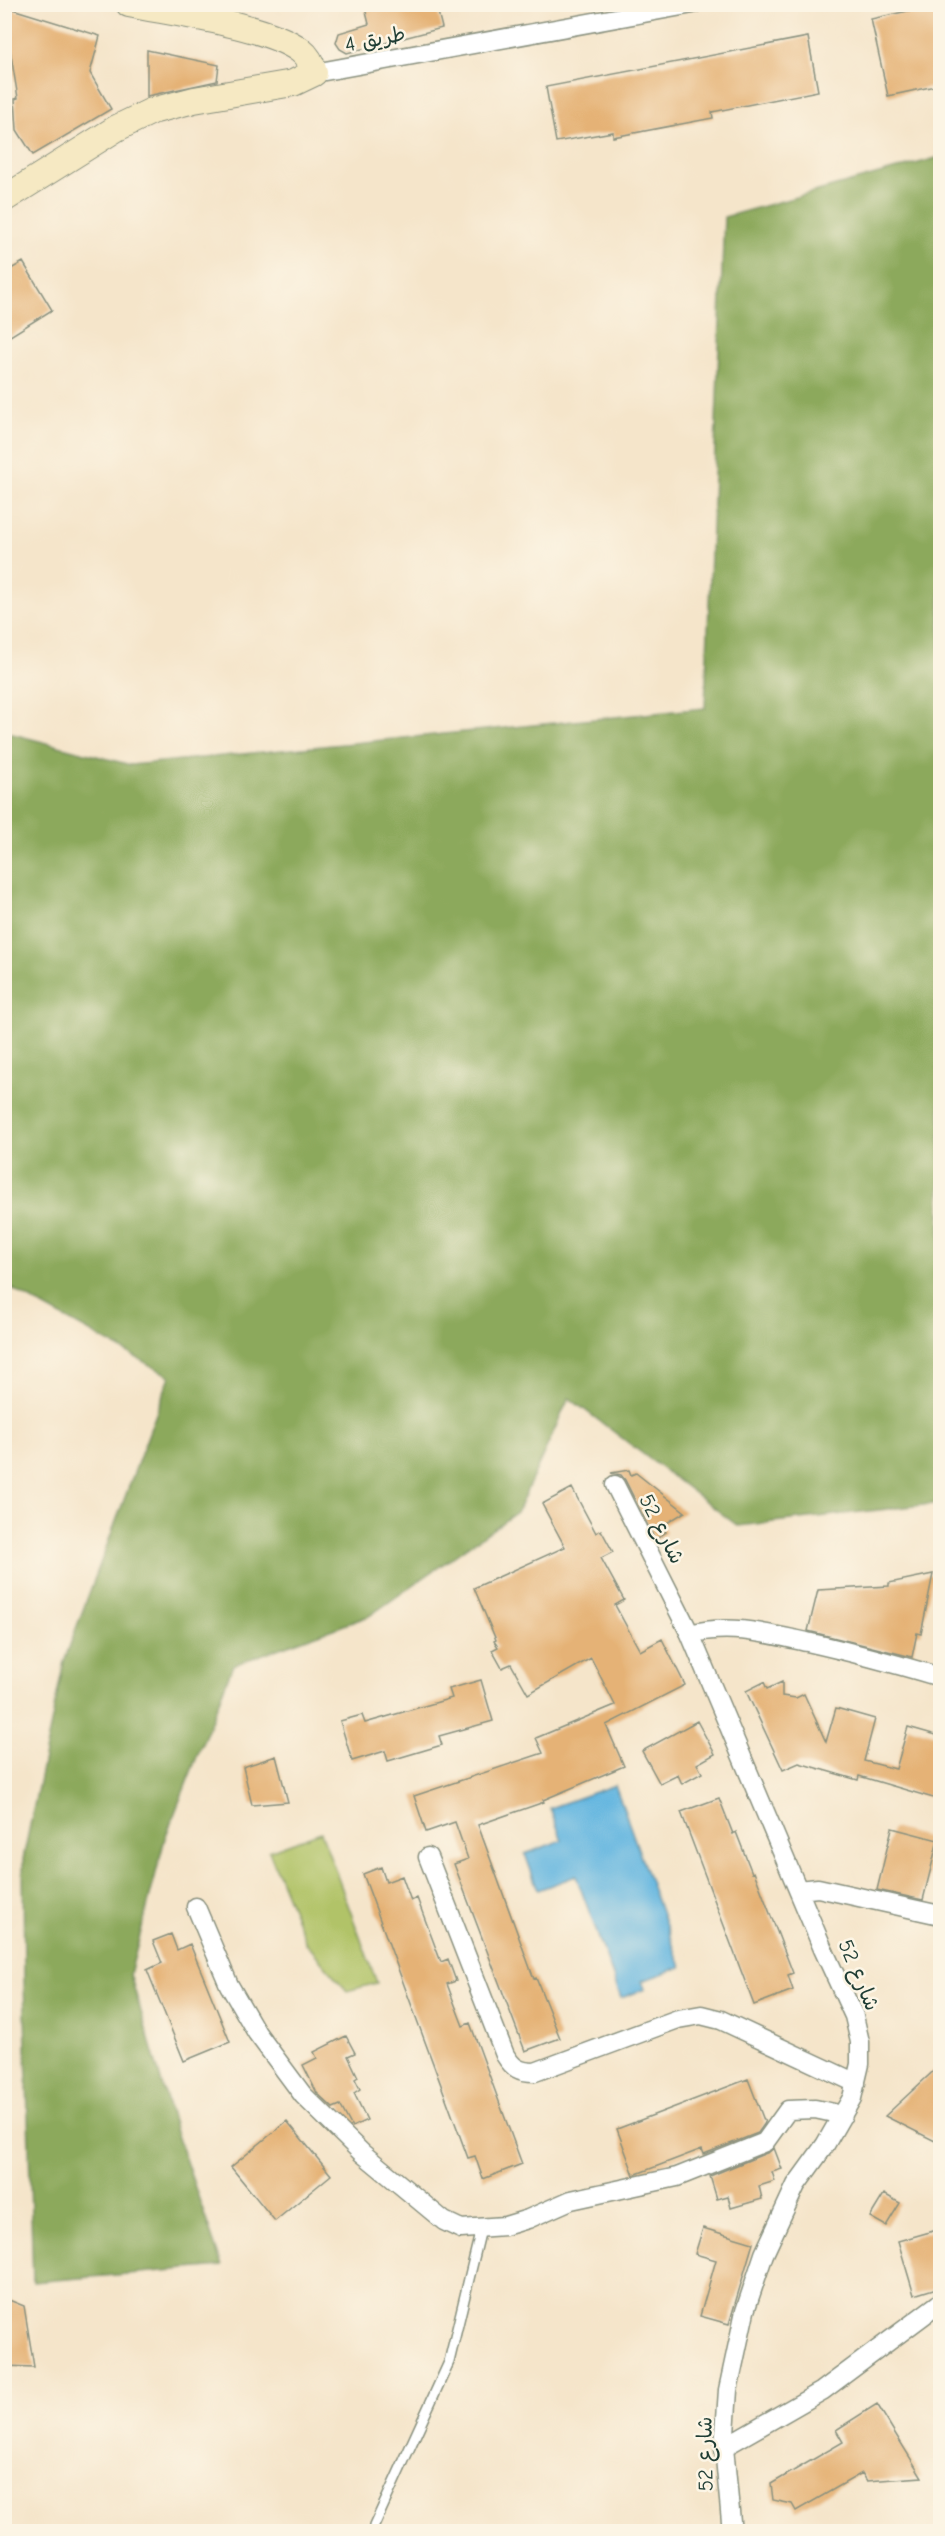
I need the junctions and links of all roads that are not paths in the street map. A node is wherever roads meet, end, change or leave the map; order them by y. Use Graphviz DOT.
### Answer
graph roads {
  1 [pos="129,4"];
  2 [pos="693,4"];
  3 [pos="314,73"];
  4 [pos="4,199"];
  5 [pos="615,1485"];
  6 [pos="690,1635"];
  7 [pos="940,1677"];
  8 [pos="428,1857"];
  9 [pos="798,1890"];
  10 [pos="196,1907"];
  11 [pos="940,1915"];
  12 [pos="856,2083"];
  13 [pos="843,2115"];
  14 [pos="482,2229"];
  15 [pos="940,2303"];
  16 [pos="724,2447"];
  17 [pos="374,2526"];
  18 [pos="732,2532"];
  1 -- 3 [label="street"];
  2 -- 3 [label="street, طريق 4"];
  3 -- 4 [label="street"];
  5 -- 6 [label="street, شارع 52"];
  6 -- 7 [label="street"];
  6 -- 9 [label="street, شارع 52"];
  8 -- 12 [label="street"];
  9 -- 11 [label="street"];
  9 -- 12 [label="street, شارع 52"];
  10 -- 14 [label="street"];
  12 -- 13 [label="street, شارع 52"];
  13 -- 14 [label="street"];
  13 -- 16 [label="street, شارع 52"];
  14 -- 17 [label="lane"];
  15 -- 16 [label="street"];
  16 -- 18 [label="street, شارع 52"];
}
